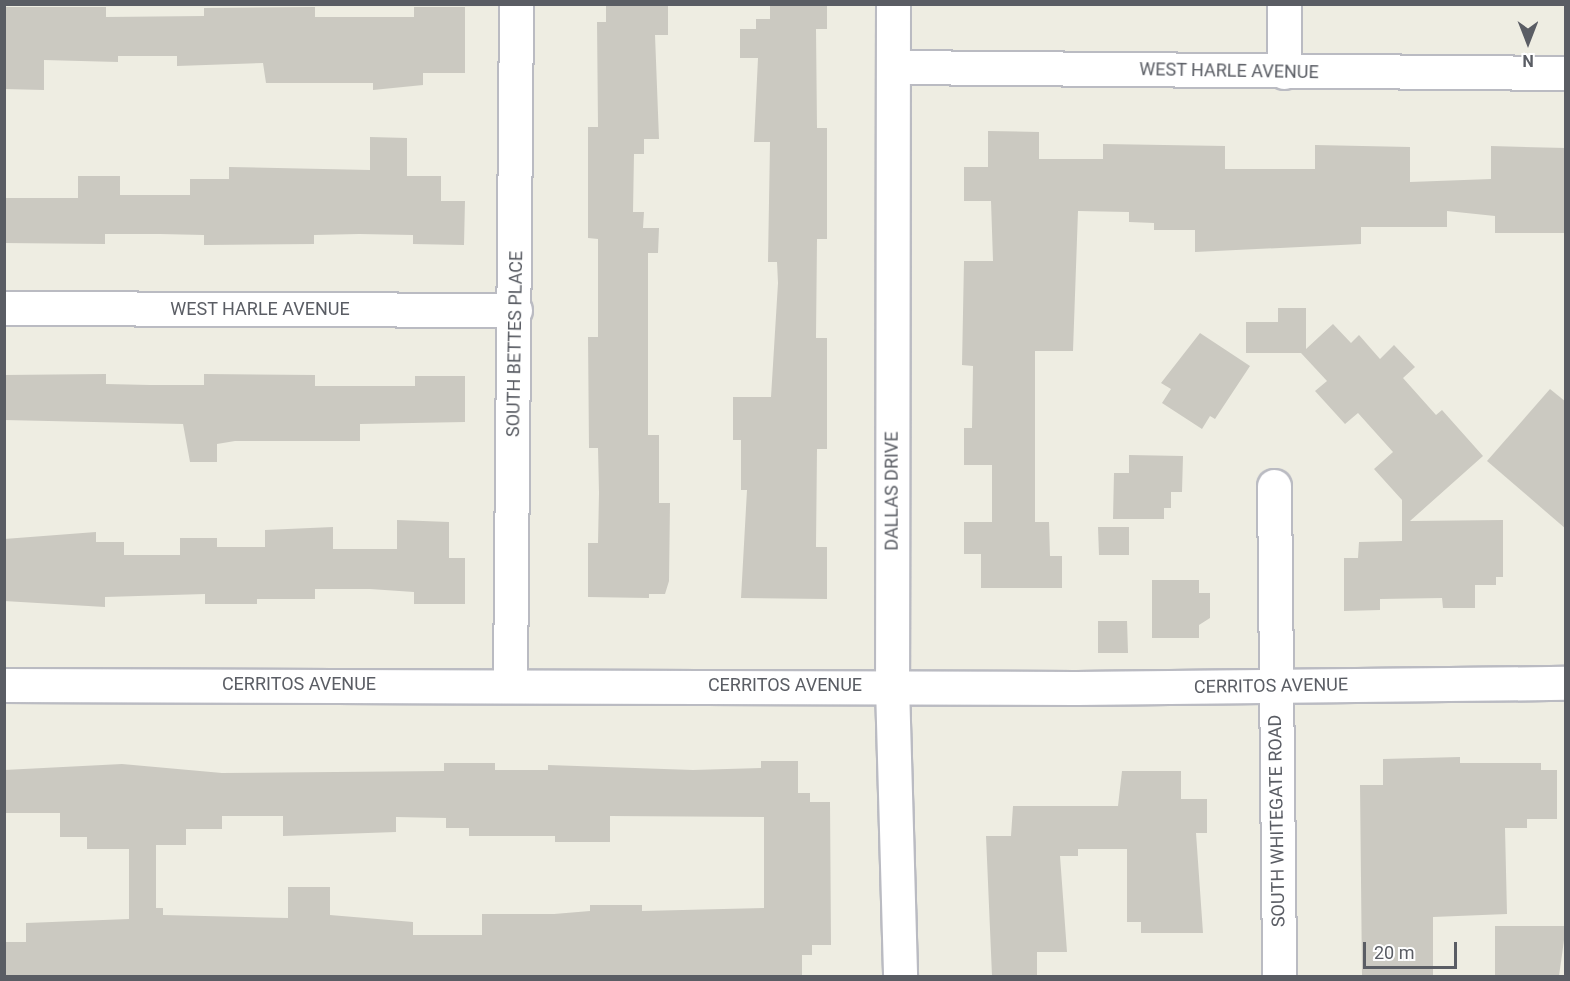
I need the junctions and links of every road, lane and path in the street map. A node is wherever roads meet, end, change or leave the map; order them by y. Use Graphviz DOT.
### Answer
graph roads {
  1 [pos="516,4"];
  2 [pos="893,4"];
  3 [pos="1284,4"];
  4 [pos="892,67"];
  5 [pos="1284,72"];
  6 [pos="1566,73"];
  7 [pos="4,308"];
  8 [pos="515,310"];
  9 [pos="1274,486"];
  10 [pos="1566,682"];
  11 [pos="510,683"];
  12 [pos="4,686"];
  13 [pos="892,686"];
  14 [pos="1275,686"];
  15 [pos="900,976"];
  16 [pos="1279,976"];
  1 -- 8 [label="street, SOUTH BETTES PLACE"];
  2 -- 4 [label="street, DALLAS DRIVE"];
  3 -- 5 [label="street"];
  4 -- 5 [label="street, WEST HARLE AVENUE"];
  4 -- 13 [label="street, DALLAS DRIVE"];
  5 -- 6 [label="street, WEST HARLE AVENUE"];
  7 -- 8 [label="street, WEST HARLE AVENUE"];
  8 -- 11 [label="street, SOUTH BETTES PLACE"];
  9 -- 14 [label="street, SOUTH WHITEGATE ROAD"];
  10 -- 14 [label="street, CERRITOS AVENUE"];
  11 -- 12 [label="street, CERRITOS AVENUE"];
  11 -- 13 [label="street, CERRITOS AVENUE"];
  13 -- 14 [label="street, CERRITOS AVENUE"];
  13 -- 15 [label="street, DALLAS DRIVE"];
  14 -- 16 [label="street, SOUTH WHITEGATE ROAD"];
}
